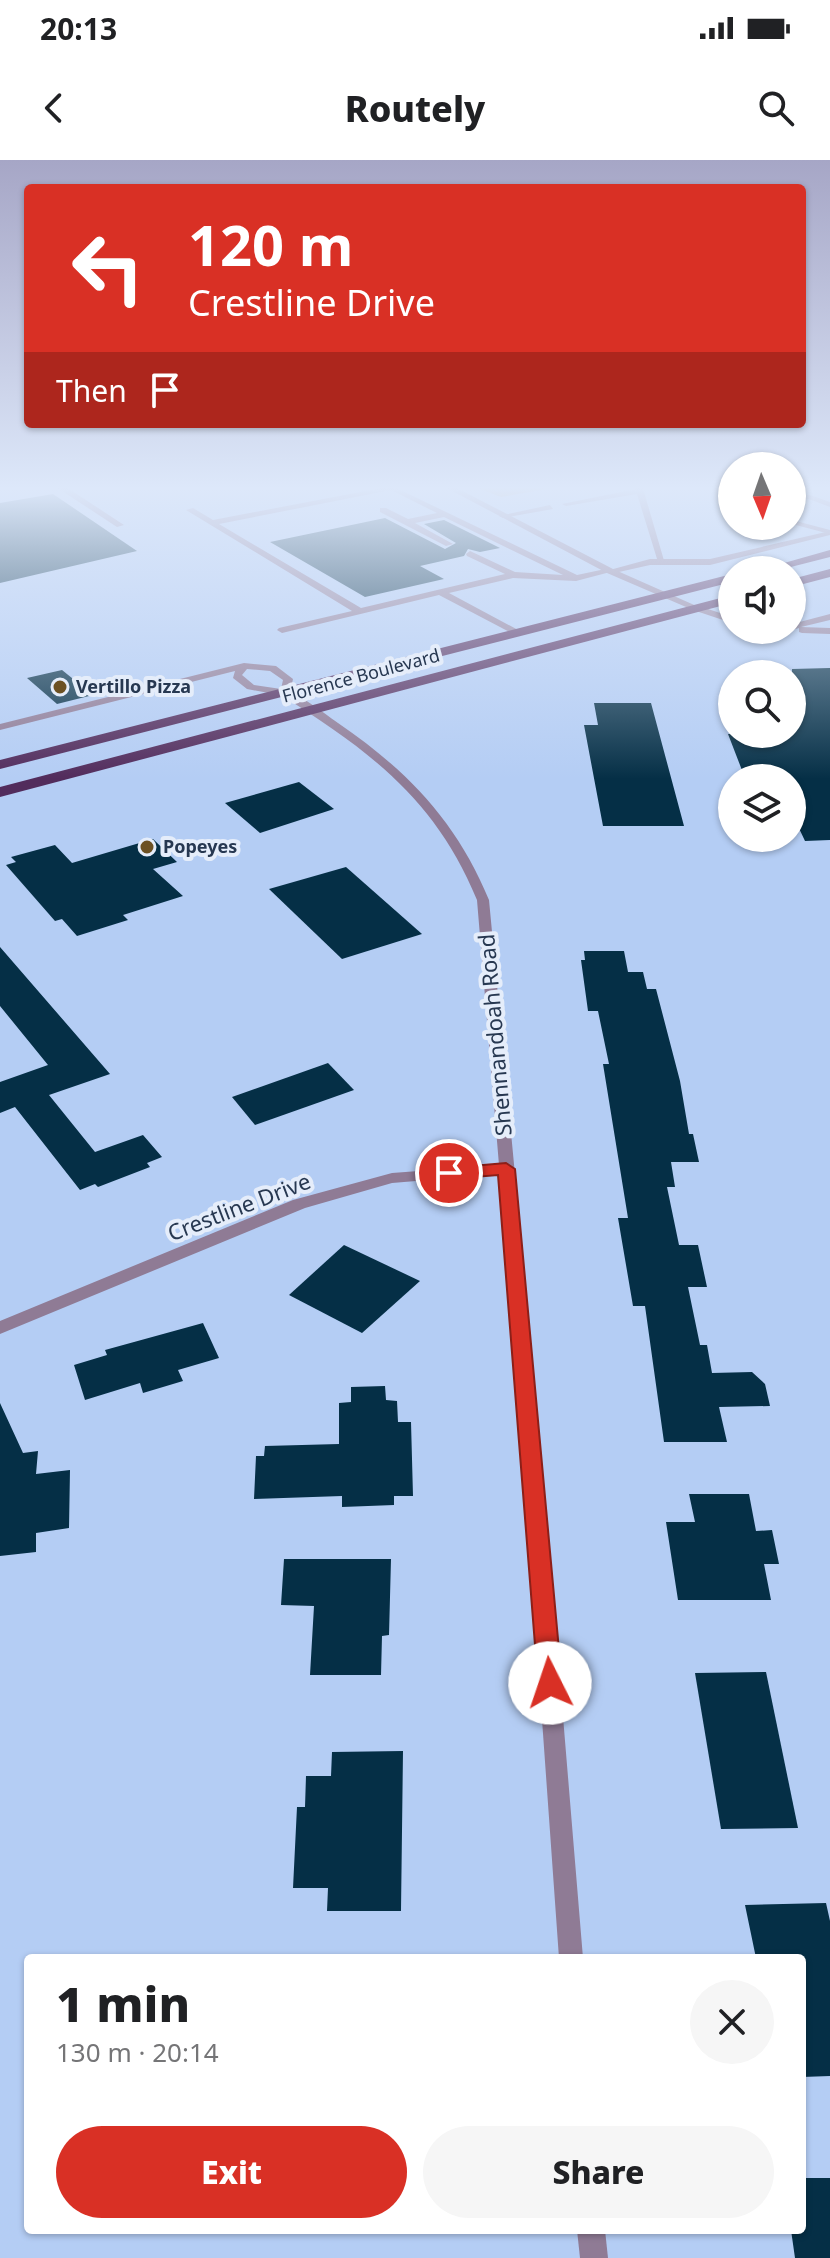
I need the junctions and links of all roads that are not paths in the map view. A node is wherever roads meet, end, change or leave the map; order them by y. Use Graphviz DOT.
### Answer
graph roads {
  1 [pos="312,583"];
  2 [pos="479,583"];
  3 [pos="637,583"];
  4 [pos="712,583"];
  5 [pos="440,592"];
  6 [pos="664,595"];
  7 [pos="718,602"];
  8 [pos="696,608"];
  9 [pos="359,611"];
  10 [pos="718,615"];
  11 [pos="830,617"];
  12 [pos="806,624"];
  13 [pos="806,629"];
  14 [pos="282,630"];
  15 [pos="830,631"];
  16 [pos="517,633"];
  17 [pos="244,666"];
  18 [pos="285,693"];
  19 [pos="312,709"];
  20 [pos="0,727"];
  21 [pos="0,765"];
  22 [pos="0,792"];
  23 [pos="506,1169"];
  24 [pos="0,1328"];
  25 [pos="571,1954"];
  26 [pos="591,2234"];
  27 [pos="594,2258"];
  1 -- 9 [label="street"];
  2 -- 5 [label="street"];
  3 -- 6 [label="street"];
  4 -- 6 [label="highway, Florence Boulevard"];
  5 -- 9 [label="street"];
  5 -- 16 [label="street"];
  6 -- 8 [label="street"];
  6 -- 16 [label="highway, Florence Boulevard"];
  7 -- 8 [label="highway, Florence Boulevard"];
  8 -- 10 [label="street"];
  8 -- 19 [label="highway, Florence Boulevard"];
  9 -- 14 [label="street"];
  11 -- 12 [label="street"];
  13 -- 15 [label="street"];
  16 -- 18 [label="highway, Florence Boulevard"];
  17 -- 18 [label="street"];
  17 -- 18 [label="street"];
  17 -- 20 [label="street"];
  18 -- 19 [label="street, Shennandoah Road"];
  18 -- 21 [label="highway, Florence Boulevard"];
  19 -- 22 [label="highway, Florence Boulevard"];
  19 -- 23 [label="street, Shennandoah Road"];
  23 -- 24 [label="street, Crestline Drive"];
  23 -- 25 [label="street, Shennandoah Road"];
  26 -- 27 [label="street"];
}
